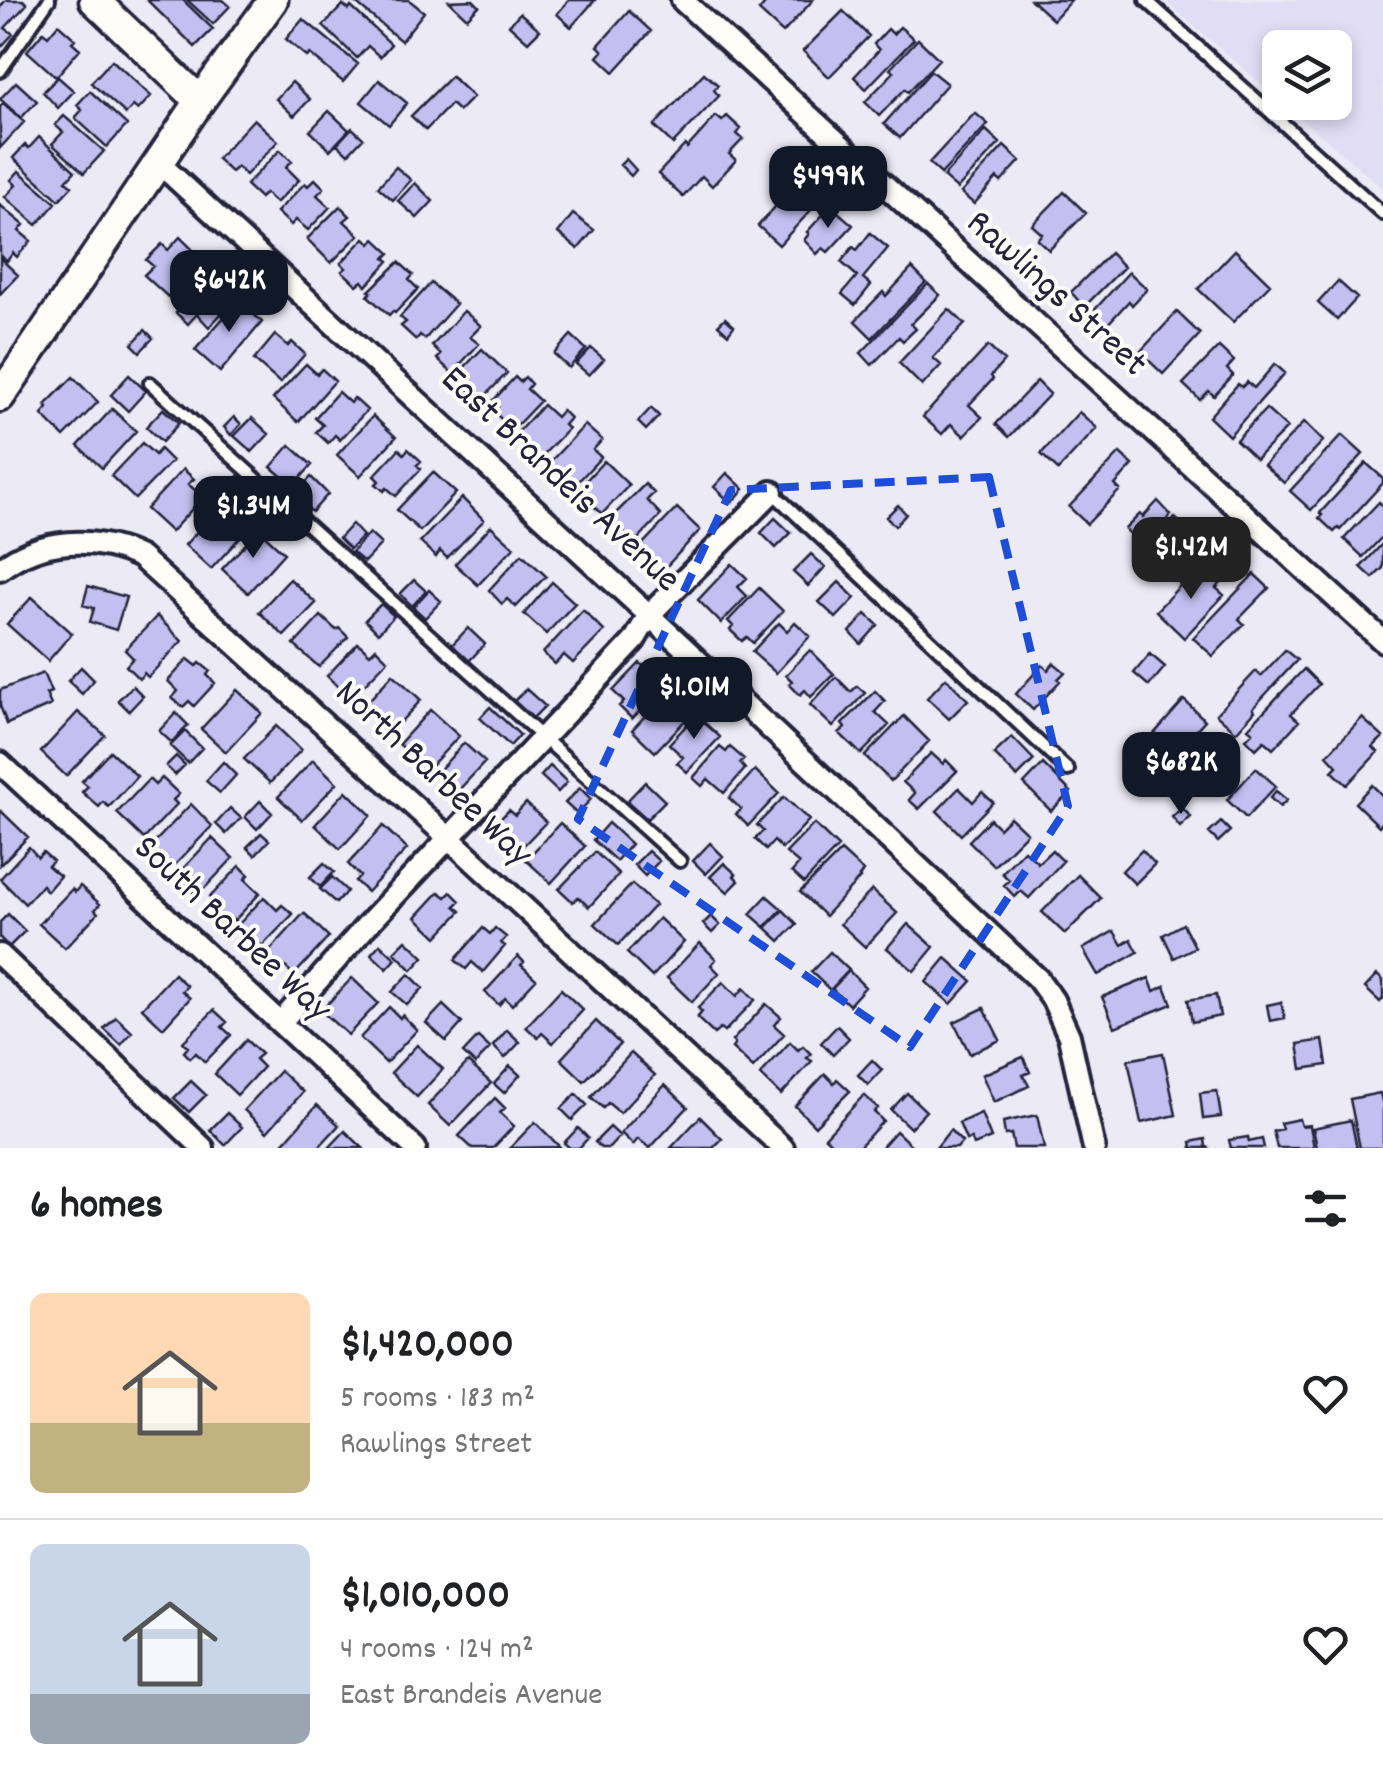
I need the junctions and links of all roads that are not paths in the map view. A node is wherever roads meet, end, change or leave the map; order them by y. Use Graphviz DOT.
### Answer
graph roads {
  1 [pos="49,0"];
  2 [pos="94,0"];
  3 [pos="273,0"];
  4 [pos="682,0"];
  5 [pos="1146,0"];
  6 [pos="0,71"];
  7 [pos="200,101"];
  8 [pos="159,164"];
  9 [pos="1383,214"];
  10 [pos="150,384"];
  11 [pos="0,397"];
  12 [pos="772,492"];
  13 [pos="0,569"];
  14 [pos="649,615"];
  15 [pos="1383,641"];
  16 [pos="542,737"];
  17 [pos="0,763"];
  18 [pos="1068,770"];
  19 [pos="450,839"];
  20 [pos="680,861"];
  21 [pos="0,955"];
  22 [pos="280,1022"];
  23 [pos="204,1148"];
  24 [pos="415,1148"];
  25 [pos="783,1148"];
  26 [pos="1094,1148"];
  1 -- 6 [label="lane"];
  2 -- 7 [label="main road"];
  3 -- 7 [label="main road"];
  4 -- 15 [label="street, Rawlings Street"];
  5 -- 9 [label="lane"];
  7 -- 8 [label="main road"];
  8 -- 11 [label="main road"];
  8 -- 14 [label="street, East Brandeis Avenue"];
  10 -- 16 [label="lane"];
  12 -- 14 [label="street"];
  12 -- 18 [label="lane"];
  13 -- 19 [label="street, North Barbee Way"];
  14 -- 16 [label="street"];
  14 -- 26 [label="street, East Brandeis Avenue"];
  16 -- 19 [label="street"];
  16 -- 20 [label="lane"];
  17 -- 22 [label="street, South Barbee Way"];
  19 -- 22 [label="street"];
  19 -- 25 [label="street, North Barbee Way"];
  21 -- 23 [label="street"];
  22 -- 24 [label="street, South Barbee Way"];
}
